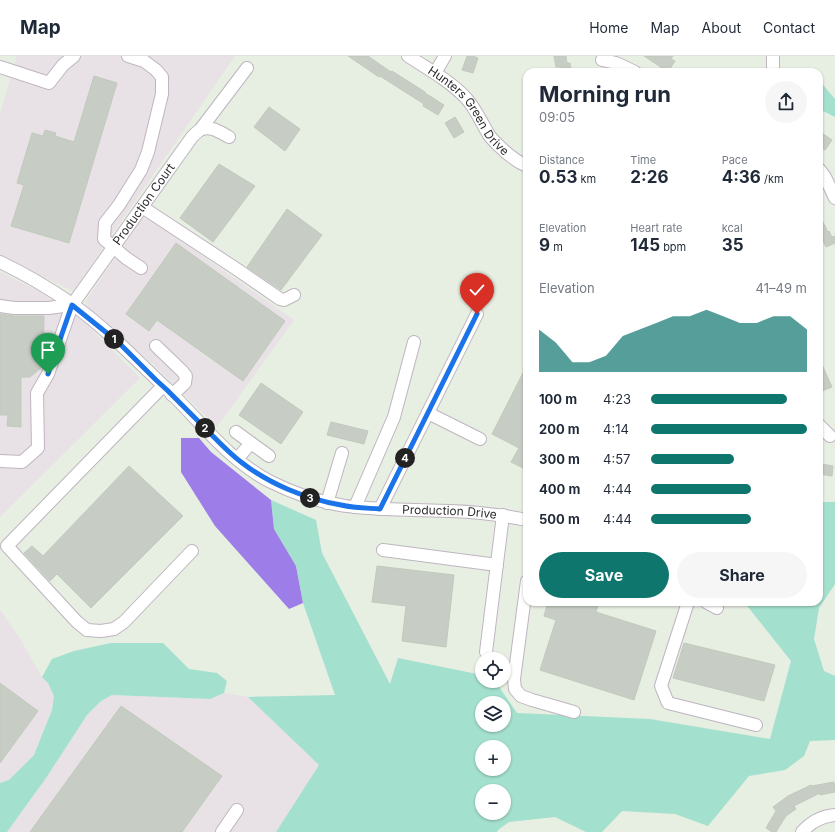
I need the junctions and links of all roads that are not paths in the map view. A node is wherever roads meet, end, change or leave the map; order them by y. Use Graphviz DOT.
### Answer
graph roads {
  1 [pos="74,56"];
  2 [pos="128,56"];
  3 [pos="408,56"];
  4 [pos="445,56"];
  5 [pos="773,56"];
  6 [pos="602,60"];
  7 [pos="0,67"];
  8 [pos="247,68"];
  9 [pos="627,68"];
  10 [pos="773,68"];
  11 [pos="435,73"];
  12 [pos="200,130"];
  13 [pos="229,137"];
  14 [pos="523,164"];
  15 [pos="823,174"];
  16 [pos="835,198"];
  17 [pos="142,207"];
  18 [pos="113,247"];
  19 [pos="0,262"];
  20 [pos="141,268"];
  21 [pos="294,295"];
  22 [pos="72,305"];
  23 [pos="0,306"];
  24 [pos="477,314"];
  25 [pos="414,342"];
  26 [pos="156,346"];
  27 [pos="163,386"];
  28 [pos="172,395"];
  29 [pos="428,413"];
  30 [pos="823,429"];
  31 [pos="236,432"];
  32 [pos="830,436"];
  33 [pos="480,439"];
  34 [pos="251,443"];
  35 [pos="342,452"];
  36 [pos="269,456"];
  37 [pos="237,459"];
  38 [pos="0,462"];
  39 [pos="327,502"];
  40 [pos="355,507"];
  41 [pos="380,509"];
  42 [pos="502,515"];
  43 [pos="523,519"];
  44 [pos="383,550"];
  45 [pos="192,551"];
  46 [pos="496,565"];
  47 [pos="524,606"];
  48 [pos="687,606"];
  49 [pos="713,606"];
  50 [pos="717,608"];
  51 [pos="486,652"];
  52 [pos="574,712"];
  53 [pos="756,725"];
  54 [pos="237,810"];
  55 [pos="835,815"];
  56 [pos="222,832"];
  57 [pos="802,832"];
  1 -- 7 [label="street"];
  2 -- 18 [label="street"];
  3 -- 11 [label="street, Hunters Green Drive"];
  4 -- 11 [label="street"];
  5 -- 10 [label="street"];
  6 -- 9 [label="street"];
  8 -- 12 [label="street, Production Court"];
  11 -- 14 [label="street, Hunters Green Drive"];
  12 -- 13 [label="street"];
  12 -- 17 [label="street, Production Court"];
  15 -- 16 [label="street"];
  17 -- 18 [label="street, Production Court"];
  17 -- 21 [label="street"];
  18 -- 20 [label="street"];
  18 -- 22 [label="street, Production Court"];
  19 -- 22 [label="street, Production Drive"];
  22 -- 23 [label="street"];
  22 -- 27 [label="street, Production Drive"];
  22 -- 38 [label="street, Production Court"];
  24 -- 29 [label="street"];
  25 -- 40 [label="street"];
  26 -- 28 [label="street"];
  27 -- 28 [label="street, Production Drive"];
  27 -- 45 [label="street"];
  28 -- 37 [label="street, Production Drive"];
  29 -- 33 [label="street"];
  29 -- 41 [label="street"];
  30 -- 32 [label="street"];
  31 -- 34 [label="street"];
  34 -- 36 [label="street"];
  34 -- 37 [label="street"];
  35 -- 39 [label="street"];
  37 -- 39 [label="street, Production Drive"];
  39 -- 40 [label="street, Production Drive"];
  40 -- 41 [label="street, Production Drive"];
  41 -- 42 [label="street, Production Drive"];
  42 -- 43 [label="street, Production Drive"];
  42 -- 46 [label="street"];
  44 -- 46 [label="street"];
  46 -- 51 [label="street"];
  47 -- 52 [label="street"];
  48 -- 53 [label="street"];
  49 -- 50 [label="street"];
  54 -- 56 [label="street"];
  55 -- 57 [label="street"];
}
